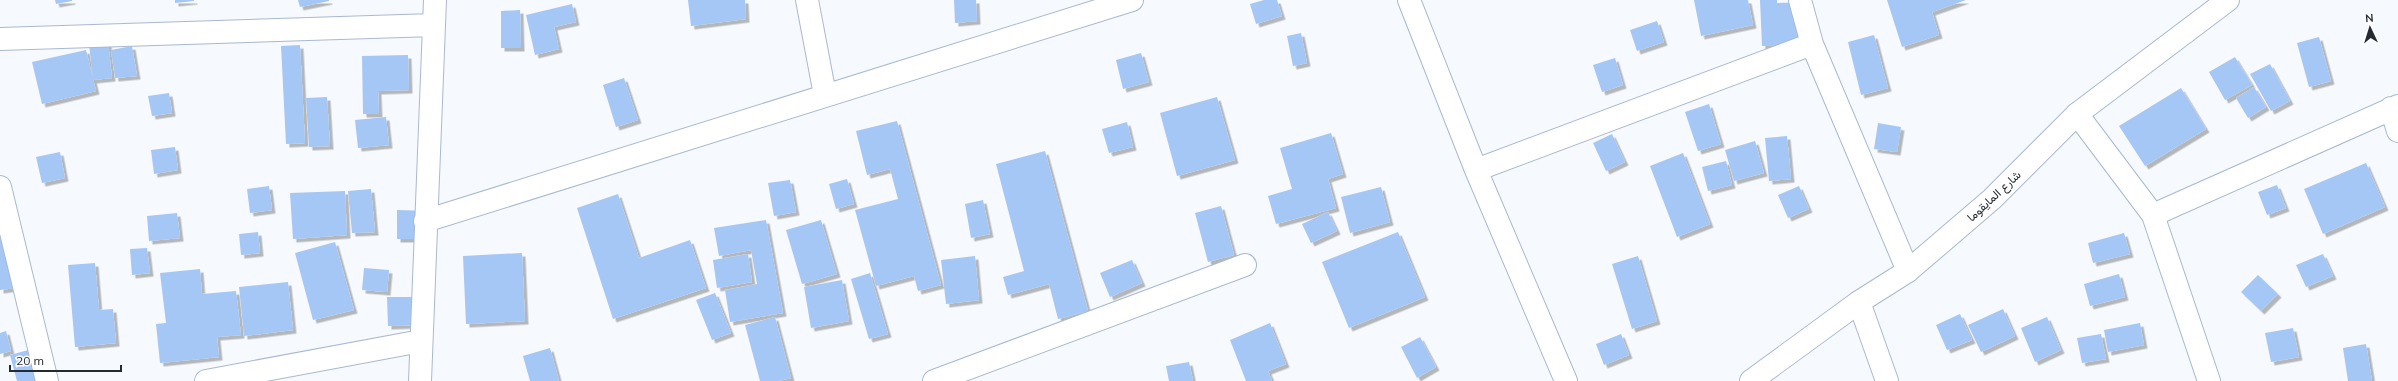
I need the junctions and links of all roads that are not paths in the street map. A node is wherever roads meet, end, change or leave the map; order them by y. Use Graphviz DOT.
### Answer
graph roads {
  1 [pos="435,0"];
  2 [pos="807,0"];
  3 [pos="1132,0"];
  4 [pos="1409,0"];
  5 [pos="1800,0"];
  6 [pos="2228,0"];
  7 [pos="434,25"];
  8 [pos="0,39"];
  9 [pos="1812,44"];
  10 [pos="825,95"];
  11 [pos="2394,107"];
  12 [pos="2077,114"];
  13 [pos="2398,132"];
  14 [pos="1476,170"];
  15 [pos="0,189"];
  16 [pos="2153,215"];
  17 [pos="425,221"];
  18 [pos="1245,264"];
  19 [pos="1908,271"];
  20 [pos="1859,302"];
  21 [pos="421,341"];
  22 [pos="972,374"];
  23 [pos="1752,380"];
  24 [pos="47,381"];
  25 [pos="206,381"];
  26 [pos="420,381"];
  27 [pos="934,381"];
  28 [pos="1566,381"];
  29 [pos="1887,381"];
  30 [pos="2209,381"];
  1 -- 7 [label="street"];
  2 -- 10 [label="street"];
  3 -- 10 [label="street"];
  4 -- 14 [label="street"];
  5 -- 9 [label="street"];
  6 -- 12 [label="street, شارع المايقوما"];
  7 -- 8 [label="street"];
  7 -- 17 [label="street"];
  9 -- 14 [label="street"];
  9 -- 19 [label="street"];
  10 -- 17 [label="street"];
  11 -- 13 [label="street"];
  11 -- 16 [label="street"];
  12 -- 16 [label="street"];
  12 -- 19 [label="street, شارع المايقوما"];
  14 -- 28 [label="street"];
  15 -- 24 [label="street"];
  16 -- 30 [label="street"];
  17 -- 21 [label="street"];
  18 -- 22 [label="street"];
  19 -- 20 [label="street, شارع المايقوما"];
  20 -- 23 [label="street, شارع المايقوما"];
  20 -- 29 [label="street"];
  21 -- 25 [label="street"];
  21 -- 26 [label="street"];
  22 -- 27 [label="street"];
}
